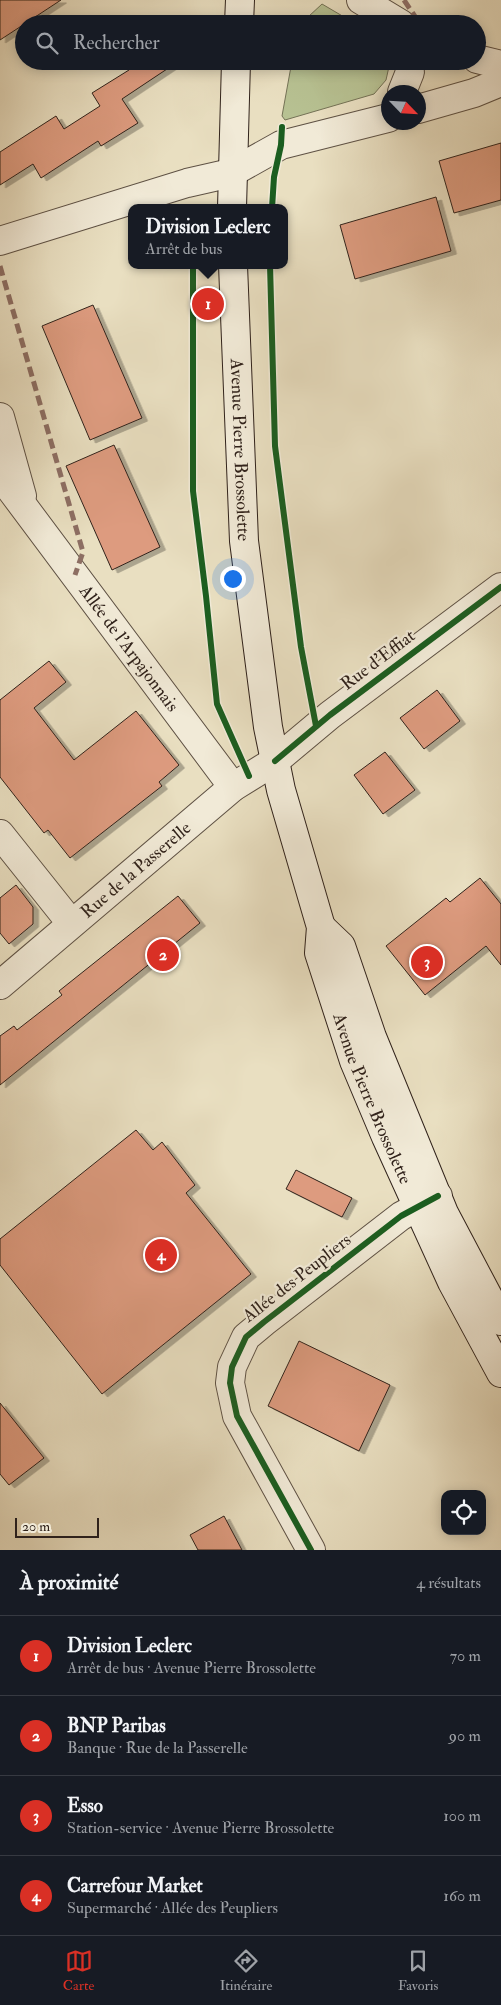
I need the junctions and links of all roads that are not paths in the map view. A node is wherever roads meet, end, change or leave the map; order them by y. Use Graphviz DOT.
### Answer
graph roads {
  1 [pos="240,0"];
  2 [pos="361,0"];
  3 [pos="239,15"];
  4 [pos="387,15"];
  5 [pos="486,62"];
  6 [pos="501,66"];
  7 [pos="236,70"];
  8 [pos="410,70"];
  9 [pos="501,82"];
  10 [pos="405,85"];
  11 [pos="426,108"];
  12 [pos="381,117"];
  13 [pos="231,173"];
  14 [pos="232,204"];
  15 [pos="0,241"];
  16 [pos="233,269"];
  17 [pos="0,417"];
  18 [pos="0,475"];
  19 [pos="26,509"];
  20 [pos="500,590"];
  21 [pos="275,761"];
  22 [pos="233,787"];
  23 [pos="0,834"];
  24 [pos="71,923"];
  25 [pos="0,985"];
  26 [pos="427,1202"];
  27 [pos="501,1321"];
  28 [pos="501,1373"];
  29 [pos="311,1550"];
  1 -- 3 [label="street"];
  2 -- 4 [label="street"];
  5 -- 6 [label="street"];
  7 -- 13 [label="street"];
  8 -- 10 [label="street"];
  9 -- 11 [label="street"];
  12 -- 13 [label="street"];
  13 -- 14 [label="street"];
  13 -- 15 [label="street"];
  16 -- 21 [label="street, Avenue Pierre Brossolette"];
  17 -- 19 [label="street, Allée de l'Arpajonnais"];
  18 -- 19 [label="street, Allée de l'Arpajonnais"];
  19 -- 22 [label="street, Allée de l'Arpajonnais"];
  20 -- 21 [label="street, Rue d'Effiat"];
  21 -- 22 [label="street, Rue de la Passerelle"];
  21 -- 26 [label="street, Avenue Pierre Brossolette"];
  22 -- 24 [label="street, Rue de la Passerelle"];
  23 -- 24 [label="street"];
  24 -- 25 [label="street, Rue de la Passerelle"];
  26 -- 27 [label="street, Avenue Pierre Brossolette"];
  26 -- 28 [label="street, Avenue Pierre Brossolette"];
  26 -- 29 [label="street, Allée des Peupliers"];
}
